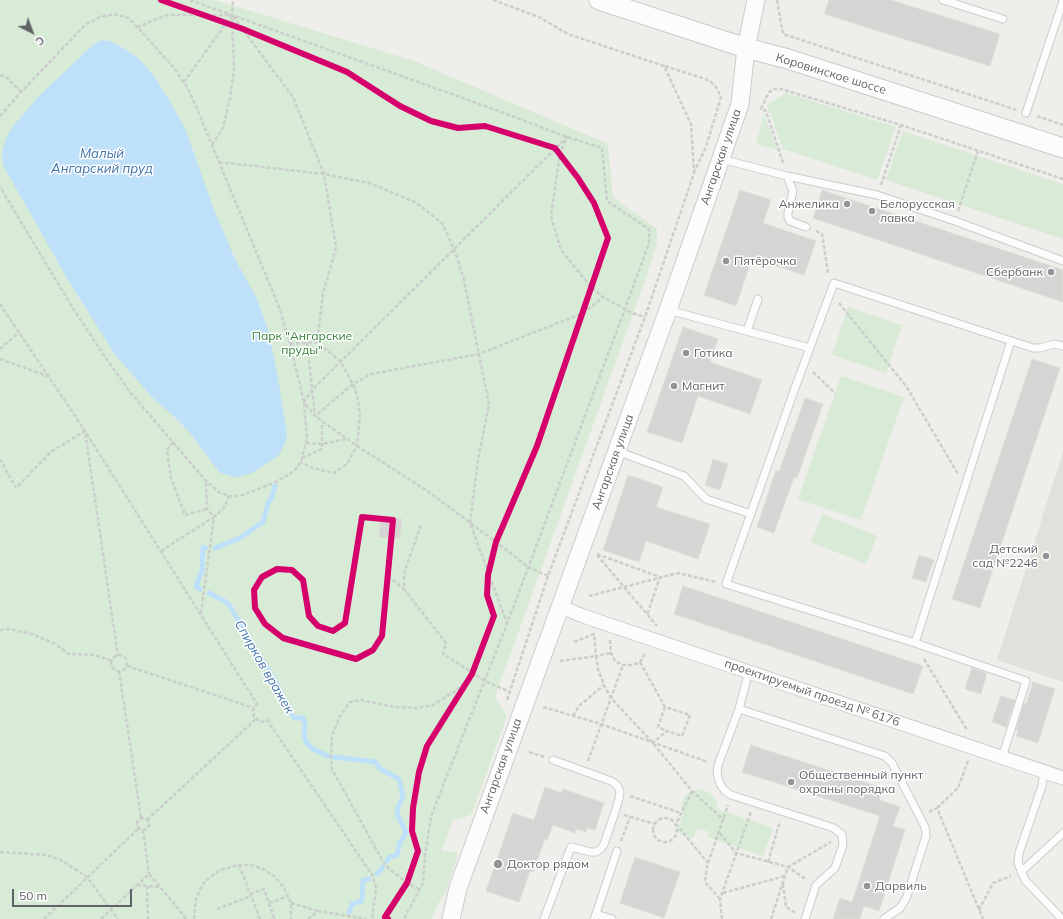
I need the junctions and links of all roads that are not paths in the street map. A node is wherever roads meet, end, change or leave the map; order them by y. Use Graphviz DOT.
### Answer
graph roads {
  1 [pos="598,0"];
  2 [pos="756,0"];
  3 [pos="943,0"];
  4 [pos="1063,1"];
  5 [pos="1003,19"];
  6 [pos="746,48"];
  7 [pos="1026,113"];
  8 [pos="1063,148"];
  9 [pos="720,158"];
  10 [pos="787,176"];
  11 [pos="806,226"];
  12 [pos="1063,261"];
  13 [pos="758,299"];
  14 [pos="668,310"];
  15 [pos="747,331"];
  16 [pos="1012,341"];
  17 [pos="1063,346"];
  18 [pos="810,348"];
  19 [pos="617,451"];
  20 [pos="750,514"];
  21 [pos="561,607"];
  22 [pos="915,643"];
  23 [pos="749,671"];
  24 [pos="739,709"];
  25 [pos="1002,758"];
  26 [pos="553,760"];
  27 [pos="1044,772"];
  28 [pos="1063,778"];
  29 [pos="1063,833"];
  30 [pos="617,852"];
  31 [pos="1021,872"];
  32 [pos="595,916"];
  33 [pos="451,919"];
  34 [pos="544,919"];
  35 [pos="612,919"];
  36 [pos="805,919"];
  37 [pos="884,919"];
  38 [pos="1062,919"];
  1 -- 6 [label="main road, Коровинское шоссе"];
  2 -- 6 [label="street, Ангарская улица"];
  3 -- 5 [label="lane"];
  4 -- 7 [label="lane"];
  6 -- 8 [label="main road, Коровинское шоссе"];
  6 -- 9 [label="street, Ангарская улица"];
  9 -- 10 [label="lane"];
  9 -- 14 [label="street, Ангарская улица"];
  10 -- 11 [label="lane"];
  10 -- 12 [label="lane"];
  13 -- 15 [label="lane"];
  14 -- 15 [label="lane"];
  14 -- 19 [label="street, Ангарская улица"];
  15 -- 18 [label="lane"];
  16 -- 17 [label="lane"];
  16 -- 18 [label="lane"];
  16 -- 22 [label="lane"];
  18 -- 20 [label="lane"];
  19 -- 20 [label="lane"];
  19 -- 21 [label="street, Ангарская улица"];
  20 -- 22 [label="lane"];
  21 -- 23 [label="street, проектируемый проезд № 6176"];
  21 -- 33 [label="street, Ангарская улица"];
  22 -- 25 [label="lane"];
  23 -- 24 [label="lane"];
  23 -- 25 [label="street, проектируемый проезд № 6176"];
  24 -- 36 [label="lane"];
  24 -- 37 [label="lane"];
  25 -- 27 [label="street, проектируемый проезд № 6176"];
  26 -- 34 [label="lane"];
  27 -- 28 [label="street, проектируемый проезд № 6176"];
  27 -- 31 [label="lane"];
  29 -- 31 [label="lane"];
  30 -- 32 [label="lane"];
  31 -- 38 [label="lane"];
  32 -- 35 [label="lane"];
}
